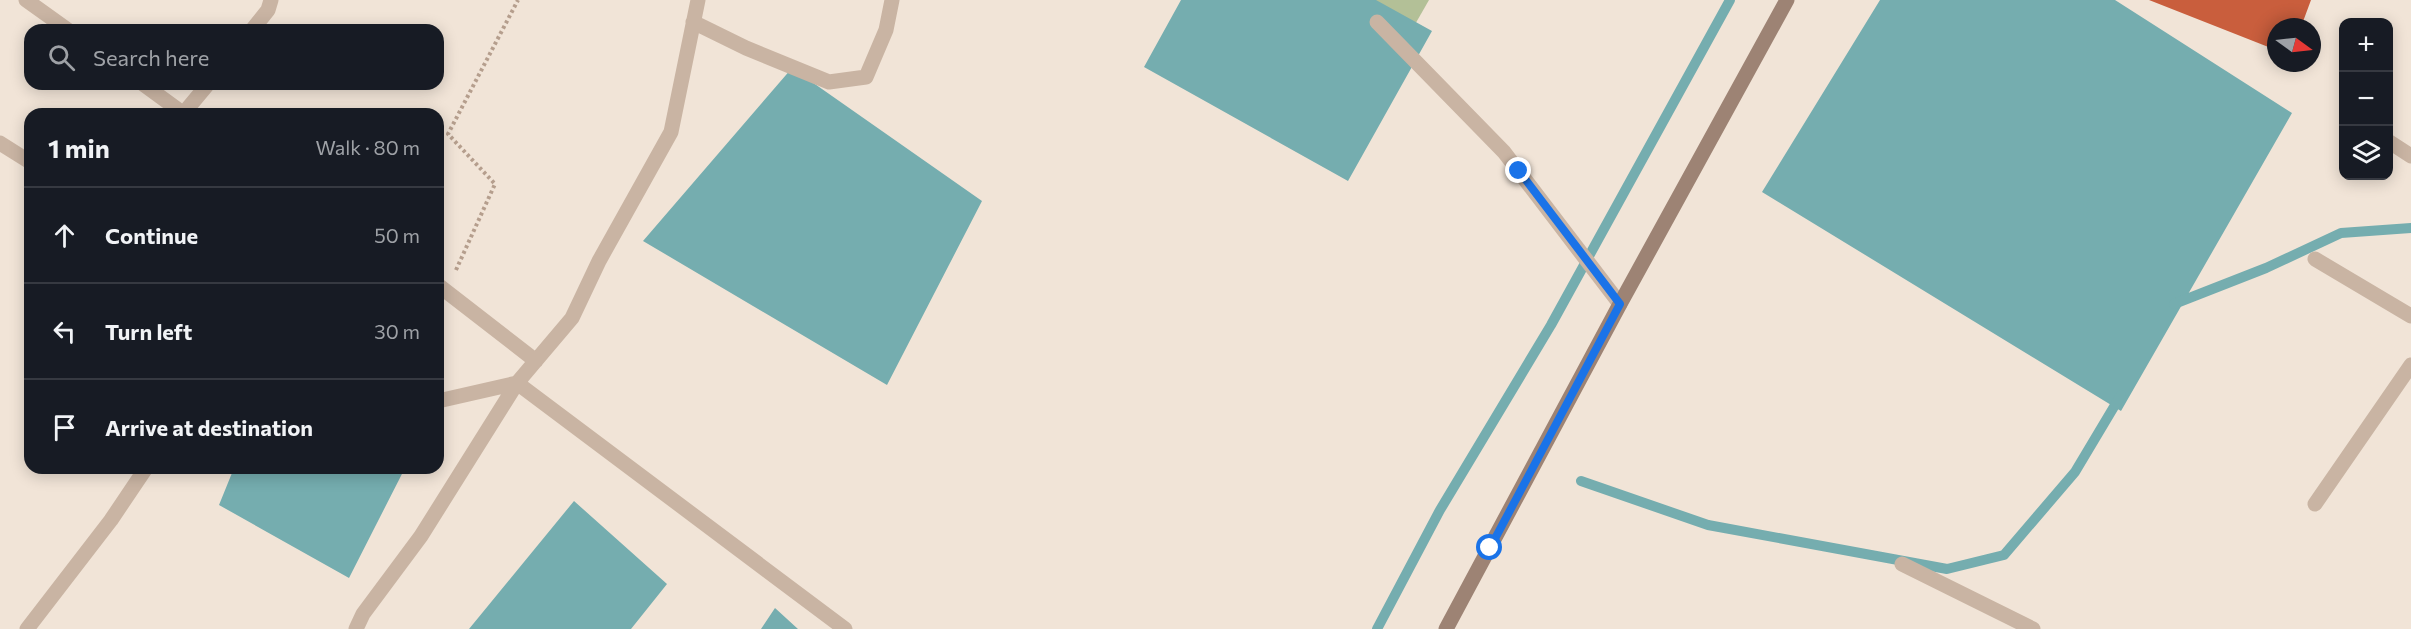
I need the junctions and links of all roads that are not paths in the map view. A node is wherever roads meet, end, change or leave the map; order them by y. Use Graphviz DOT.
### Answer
graph roads {
  1 [pos="26,0"];
  2 [pos="271,0"];
  3 [pos="698,0"];
  4 [pos="892,0"];
  5 [pos="1787,0"];
  6 [pos="693,22"];
  7 [pos="1377,22"];
  8 [pos="60,24"];
  9 [pos="257,24"];
  10 [pos="151,90"];
  11 [pos="203,90"];
  12 [pos="176,108"];
  13 [pos="189,108"];
  14 [pos="0,143"];
  15 [pos="2393,144"];
  16 [pos="2411,156"];
  17 [pos="24,158"];
  18 [pos="2314,259"];
  19 [pos="444,290"];
  20 [pos="1620,304"];
  21 [pos="2411,316"];
  22 [pos="536,361"];
  23 [pos="2411,364"];
  24 [pos="517,383"];
  25 [pos="444,400"];
  26 [pos="142,474"];
  27 [pos="2315,504"];
  28 [pos="1902,564"];
  29 [pos="27,629"];
  30 [pos="356,629"];
  31 [pos="845,629"];
  32 [pos="1446,629"];
  33 [pos="2033,629"];
  1 -- 8 [label="street"];
  2 -- 9 [label="street"];
  3 -- 6 [label="street"];
  4 -- 6 [label="street"];
  5 -- 20 [label="main road"];
  6 -- 22 [label="street"];
  7 -- 20 [label="street"];
  10 -- 12 [label="street"];
  11 -- 13 [label="street"];
  14 -- 17 [label="street"];
  15 -- 16 [label="street"];
  18 -- 21 [label="street"];
  19 -- 22 [label="street"];
  20 -- 32 [label="main road"];
  22 -- 24 [label="street"];
  23 -- 27 [label="street"];
  24 -- 25 [label="street"];
  24 -- 30 [label="street"];
  24 -- 31 [label="street"];
  26 -- 29 [label="street"];
  28 -- 33 [label="street"];
}
